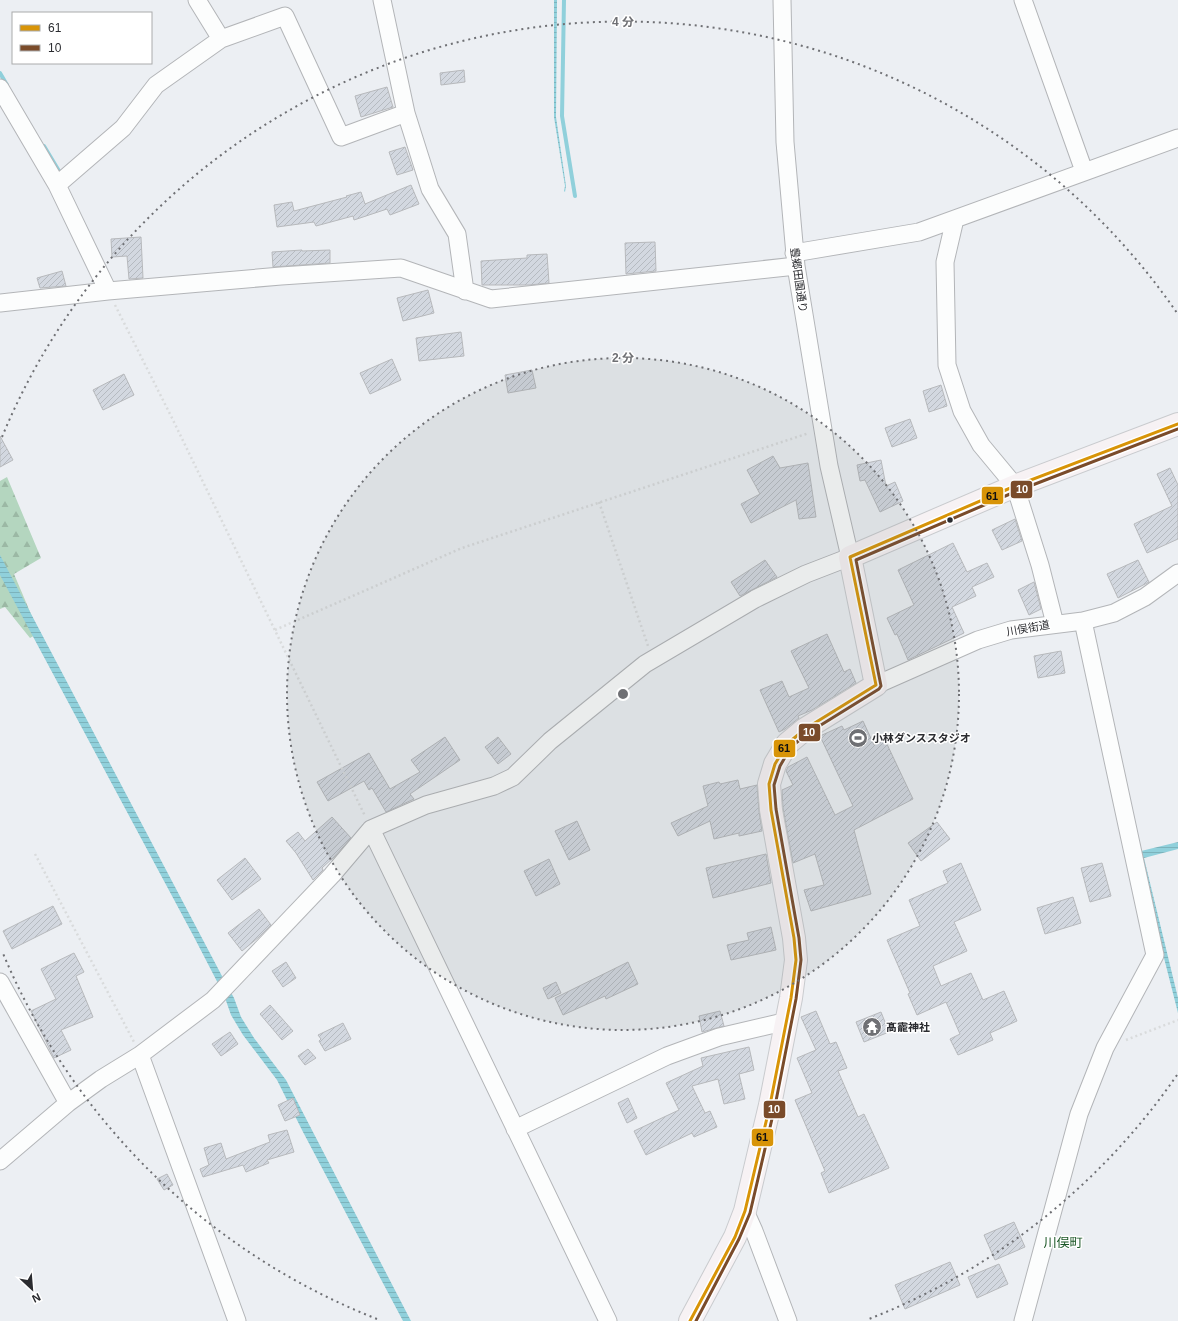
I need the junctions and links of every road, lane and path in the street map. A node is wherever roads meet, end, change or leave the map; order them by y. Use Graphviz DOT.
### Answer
graph roads {
  1 [pos="197,0"];
  2 [pos="382,0"];
  3 [pos="782,0"];
  4 [pos="1023,0"];
  5 [pos="221,39"];
  6 [pos="0,88"];
  7 [pos="406,113"];
  8 [pos="1178,138"];
  9 [pos="1084,171"];
  10 [pos="57,185"];
  11 [pos="955,219"];
  12 [pos="795,259"];
  13 [pos="108,291"];
  14 [pos="465,291"];
  15 [pos="0,303"];
  16 [pos="1178,424"];
  17 [pos="822,428"];
  18 [pos="1015,486"];
  19 [pos="598,502"];
  20 [pos="850,557"];
  21 [pos="1178,573"];
  22 [pos="1083,620"];
  23 [pos="1055,624"];
  24 [pos="275,630"];
  25 [pos="653,660"];
  26 [pos="876,685"];
  27 [pos="371,829"];
  28 [pos="35,854"];
  29 [pos="0,982"];
  30 [pos="1178,1020"];
  31 [pos="786,1025"];
  32 [pos="1105,1048"];
  33 [pos="140,1055"];
  34 [pos="68,1103"];
  35 [pos="515,1128"];
  36 [pos="0,1161"];
  37 [pos="745,1211"];
  38 [pos="238,1321"];
  39 [pos="608,1321"];
  40 [pos="690,1321"];
  41 [pos="788,1321"];
  42 [pos="1023,1321"];
  1 -- 5 [label="street"];
  2 -- 7 [label="street"];
  3 -- 12 [label="street, 豊郷田園通り"];
  4 -- 9 [label="street"];
  5 -- 7 [label="street"];
  5 -- 10 [label="street"];
  6 -- 10 [label="street"];
  7 -- 14 [label="street"];
  8 -- 9 [label="street"];
  9 -- 11 [label="street"];
  10 -- 13 [label="street"];
  11 -- 12 [label="street"];
  11 -- 18 [label="street"];
  12 -- 14 [label="street"];
  12 -- 17 [label="street, 豊郷田園通り"];
  13 -- 14 [label="street"];
  13 -- 15 [label="street"];
  13 -- 24 [label="path"];
  16 -- 18 [label="main road"];
  17 -- 19 [label="path"];
  17 -- 20 [label="street, 豊郷田園通り"];
  18 -- 20 [label="main road"];
  18 -- 23 [label="street"];
  19 -- 24 [label="path"];
  19 -- 25 [label="path"];
  20 -- 25 [label="street"];
  20 -- 26 [label="main road"];
  21 -- 22 [label="street, 川俣街道"];
  22 -- 23 [label="street, 川俣街道"];
  22 -- 32 [label="street"];
  23 -- 26 [label="street, 川俣街道"];
  24 -- 27 [label="path"];
  25 -- 27 [label="street"];
  26 -- 31 [label="main road, 川俣街道"];
  27 -- 33 [label="street"];
  27 -- 35 [label="street"];
  28 -- 33 [label="path"];
  29 -- 34 [label="street"];
  30 -- 32 [label="path"];
  31 -- 35 [label="street"];
  31 -- 37 [label="main road, 川俣街道"];
  32 -- 42 [label="street"];
  33 -- 34 [label="street"];
  33 -- 38 [label="street"];
  34 -- 36 [label="street"];
  35 -- 39 [label="street"];
  37 -- 40 [label="main road, 川俣街道"];
  37 -- 41 [label="street"];
}
